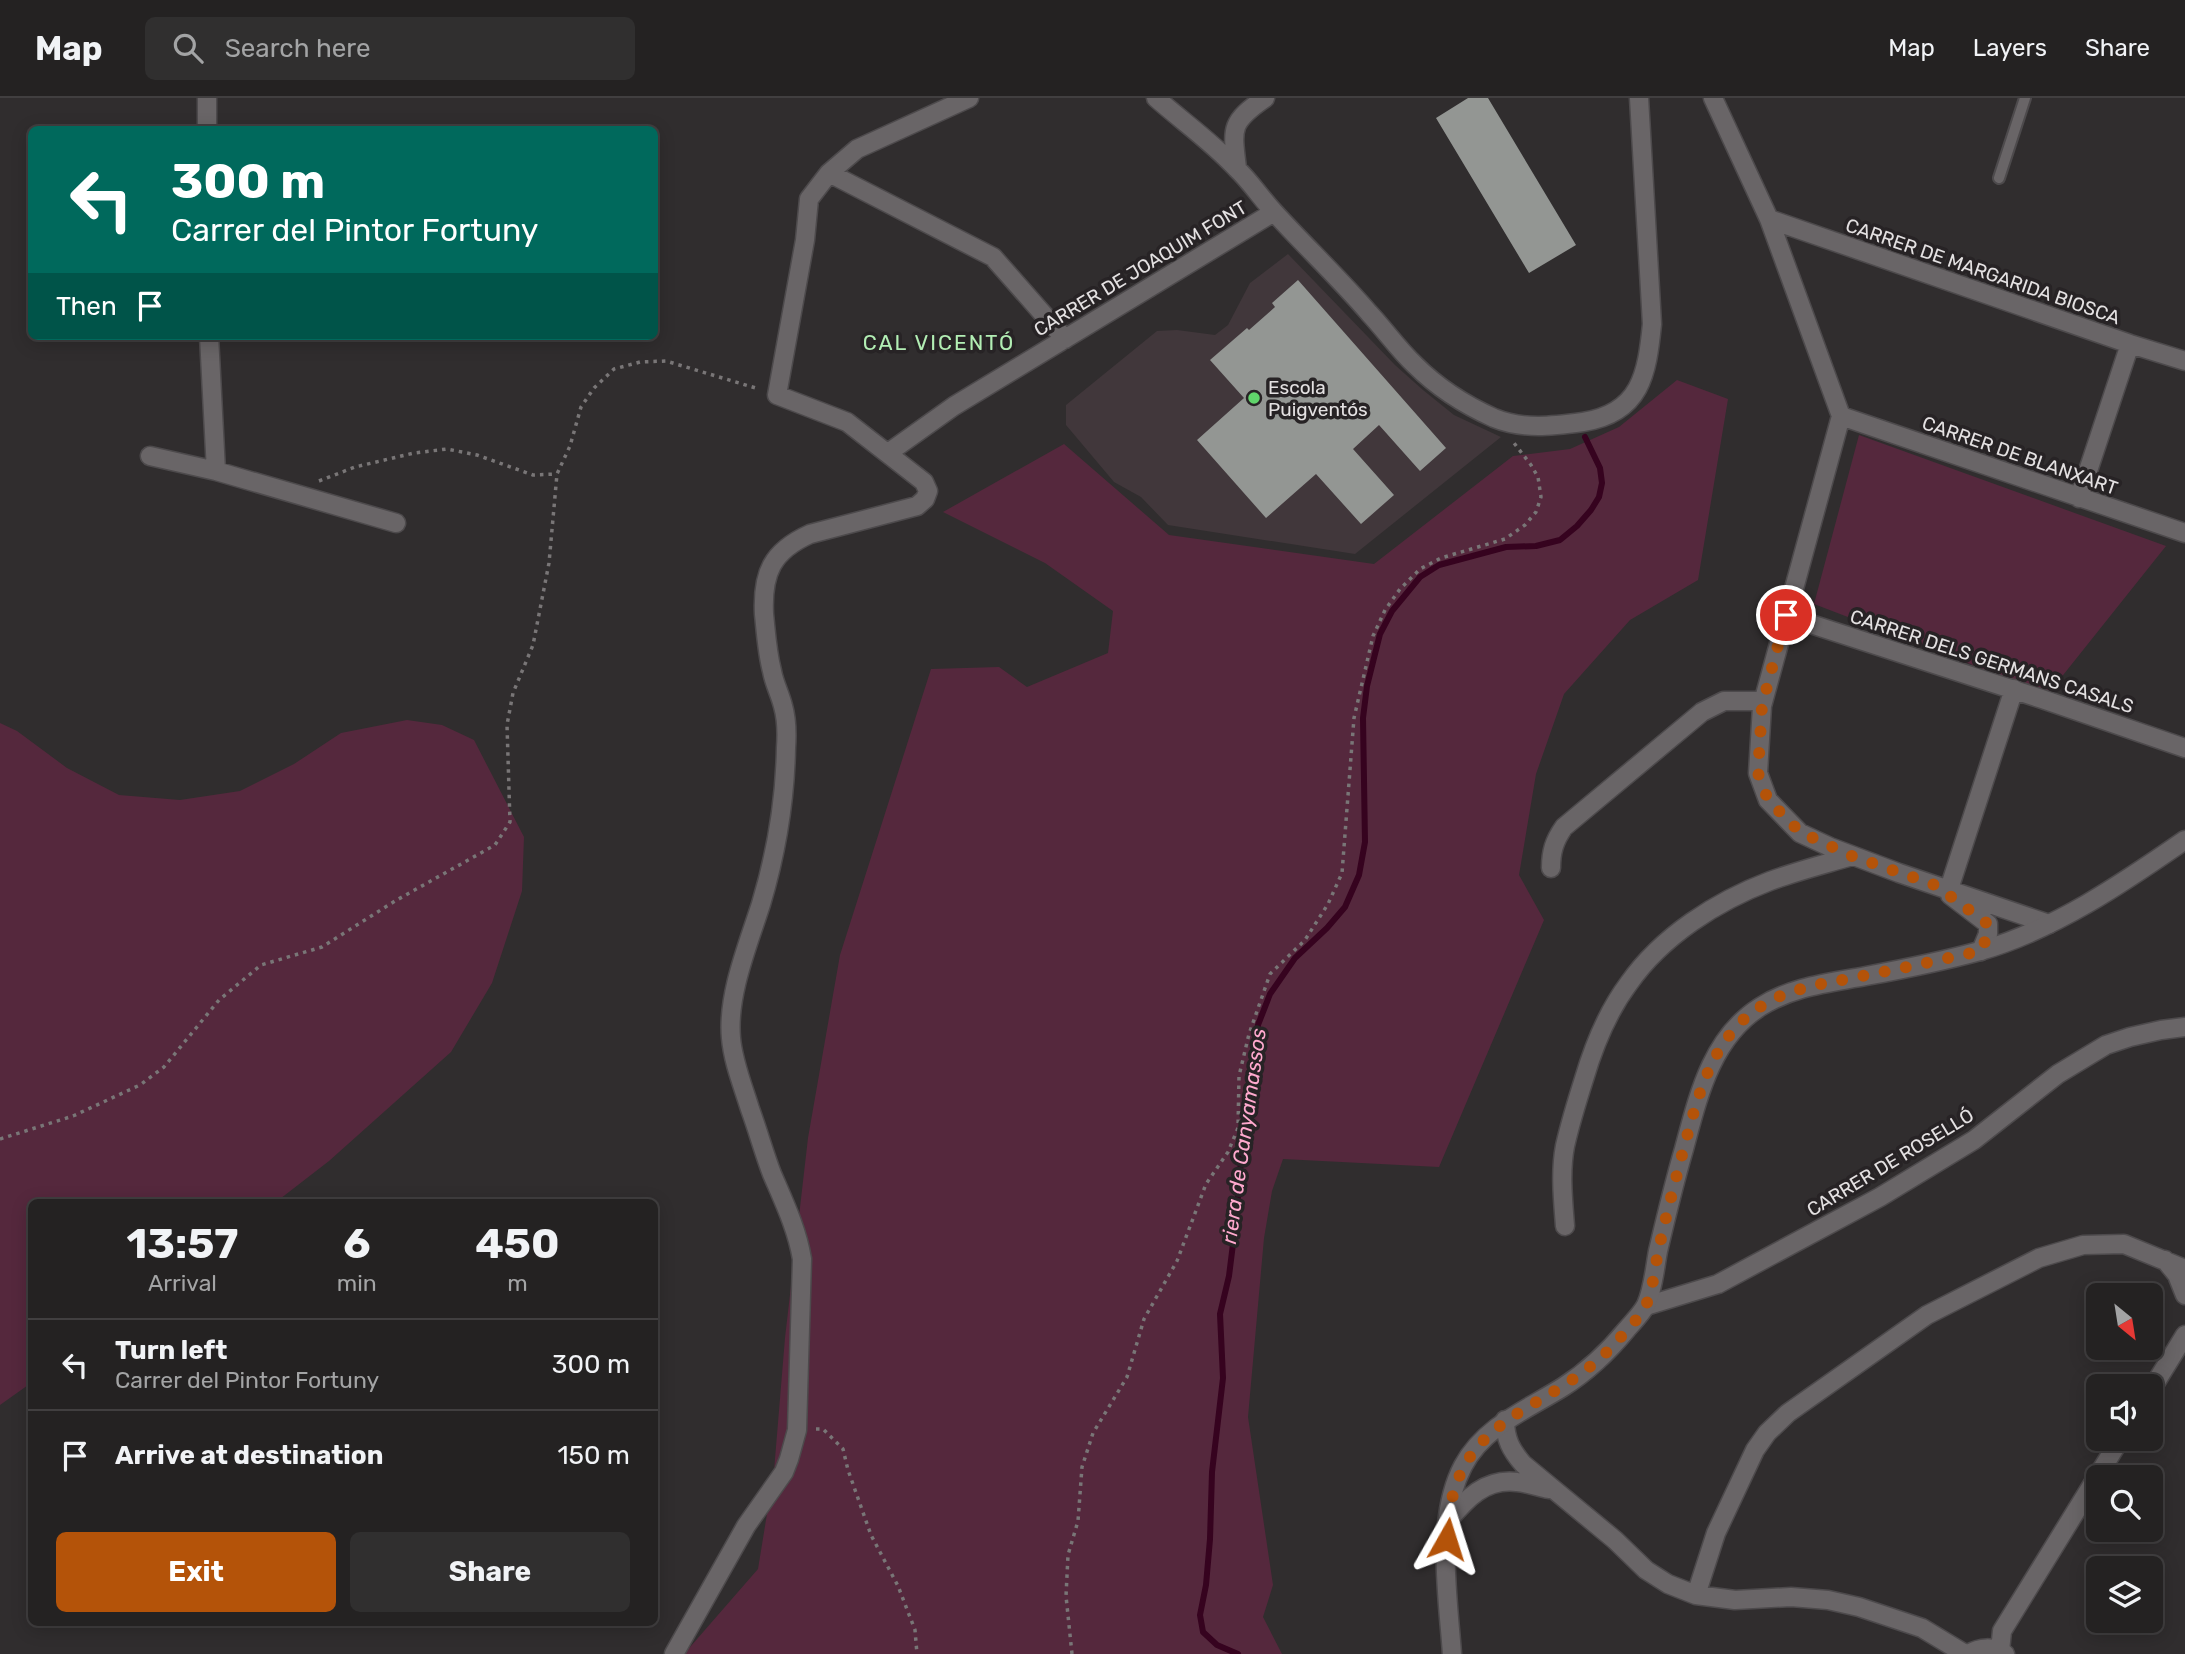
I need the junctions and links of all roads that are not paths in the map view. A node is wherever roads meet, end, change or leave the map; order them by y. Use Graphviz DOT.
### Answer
graph roads {
  1 [pos="207,98"];
  2 [pos="969,98"];
  3 [pos="1156,98"];
  4 [pos="1265,98"];
  5 [pos="1639,98"];
  6 [pos="1713,98"];
  7 [pos="2025,98"];
  8 [pos="207,126"];
  9 [pos="1237,168"];
  10 [pos="829,173"];
  11 [pos="1999,178"];
  12 [pos="1274,212"];
  13 [pos="1769,219"];
  14 [pos="1065,339"];
  15 [pos="209,340"];
  16 [pos="2130,344"];
  17 [pos="2185,361"];
  18 [pos="1841,416"];
  19 [pos="888,453"];
  20 [pos="150,456"];
  21 [pos="216,471"];
  22 [pos="2079,498"];
  23 [pos="396,523"];
  24 [pos="2185,533"];
  25 [pos="1786,615"];
  26 [pos="2014,689"];
  27 [pos="1763,701"];
  28 [pos="2185,748"];
  29 [pos="2185,840"];
  30 [pos="1852,856"];
  31 [pos="1551,868"];
  32 [pos="1942,887"];
  33 [pos="2049,924"];
  34 [pos="1981,951"];
  35 [pos="2185,1027"];
  36 [pos="1564,1226"];
  37 [pos="2165,1260"];
  38 [pos="2185,1269"];
  39 [pos="2185,1295"];
  40 [pos="1646,1306"];
  41 [pos="2185,1335"];
  42 [pos="2161,1374"];
  43 [pos="1505,1420"];
  44 [pos="2113,1451"];
  45 [pos="1553,1490"];
  46 [pos="1448,1521"];
  47 [pos="1696,1595"];
  48 [pos="2002,1652"];
  49 [pos="674,1654"];
  50 [pos="1452,1654"];
  51 [pos="1966,1654"];
  1 -- 8 [label="street"];
  2 -- 10 [label="street"];
  3 -- 9 [label="street"];
  4 -- 9 [label="street"];
  5 -- 12 [label="street"];
  6 -- 13 [label="street"];
  7 -- 11 [label="lane"];
  9 -- 12 [label="street"];
  10 -- 14 [label="street"];
  10 -- 19 [label="street"];
  12 -- 14 [label="street, CARRER DE JOAQUIM FONT"];
  13 -- 16 [label="street, CARRER DE MARGARIDA BIOSCA"];
  13 -- 18 [label="street"];
  14 -- 19 [label="street, CARRER DE JOAQUIM FONT"];
  15 -- 21 [label="street"];
  16 -- 17 [label="street, CARRER DE MARGARIDA BIOSCA"];
  16 -- 22 [label="street"];
  18 -- 22 [label="street, CARRER DE BLANXART"];
  18 -- 25 [label="street"];
  19 -- 49 [label="street"];
  20 -- 21 [label="street"];
  21 -- 23 [label="street"];
  22 -- 24 [label="street, CARRER DE BLANXART"];
  25 -- 26 [label="street, CARRER DELS GERMANS CASALS"];
  25 -- 27 [label="street"];
  26 -- 28 [label="street, CARRER DELS GERMANS CASALS"];
  26 -- 32 [label="street"];
  27 -- 30 [label="street"];
  27 -- 31 [label="street"];
  29 -- 33 [label="street"];
  30 -- 32 [label="street"];
  30 -- 36 [label="street"];
  32 -- 33 [label="street"];
  32 -- 34 [label="street"];
  33 -- 34 [label="street"];
  34 -- 40 [label="street"];
  35 -- 40 [label="street, CARRER DE ROSELLÓ"];
  37 -- 38 [label="street"];
  37 -- 39 [label="street"];
  37 -- 47 [label="street"];
  40 -- 43 [label="street"];
  41 -- 42 [label="street"];
  43 -- 45 [label="street"];
  43 -- 46 [label="street"];
  44 -- 48 [label="street"];
  45 -- 46 [label="street"];
  45 -- 47 [label="street"];
  46 -- 50 [label="street"];
  47 -- 51 [label="street"];
  48 -- 51 [label="street"];
}
